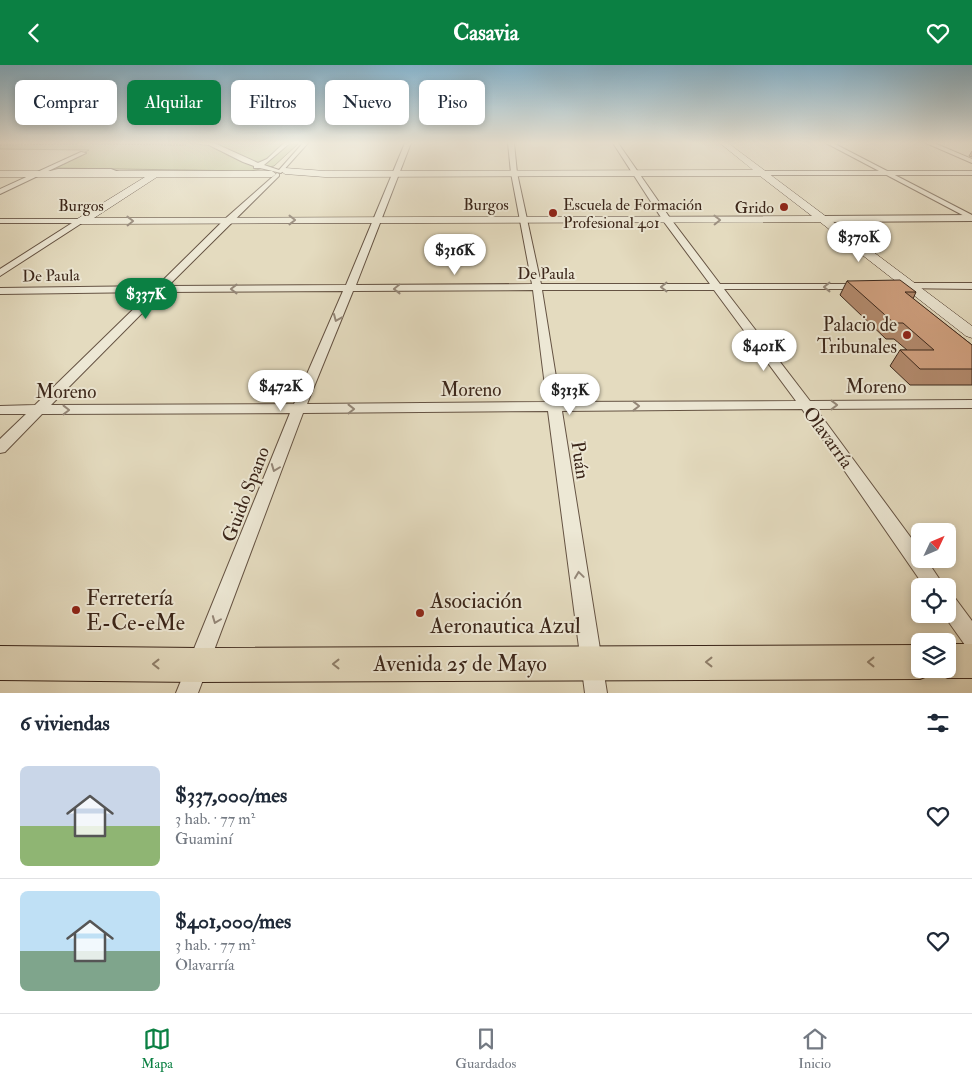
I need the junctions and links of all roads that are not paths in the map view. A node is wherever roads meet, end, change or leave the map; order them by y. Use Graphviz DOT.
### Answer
graph roads {
  1 [pos="42,172"];
  2 [pos="105,172"];
  3 [pos="136,172"];
  4 [pos="270,172"];
  5 [pos="278,172"];
  6 [pos="285,172"];
  7 [pos="178,173"];
  8 [pos="514,173"];
  9 [pos="634,173"];
  10 [pos="762,173"];
  11 [pos="884,173"];
  12 [pos="972,173"];
  13 [pos="0,174"];
  14 [pos="39,174"];
  15 [pos="155,174"];
  16 [pos="396,174"];
  17 [pos="0,192"];
  18 [pos="972,218"];
  19 [pos="379,219"];
  20 [pos="824,219"];
  21 [pos="229,220"];
  22 [pos="524,220"];
  23 [pos="667,220"];
  24 [pos="0,221"];
  25 [pos="81,221"];
  26 [pos="0,273"];
  27 [pos="872,286"];
  28 [pos="891,286"];
  29 [pos="910,286"];
  30 [pos="972,286"];
  31 [pos="537,287"];
  32 [pos="717,287"];
  33 [pos="159,289"];
  34 [pos="349,289"];
  35 [pos="0,291"];
  36 [pos="972,333"];
  37 [pos="972,404"];
  38 [pos="806,405"];
  39 [pos="554,407"];
  40 [pos="298,409"];
  41 [pos="0,410"];
  42 [pos="39,410"];
  43 [pos="0,448"];
  44 [pos="929,578"];
  45 [pos="956,615"];
  46 [pos="972,638"];
  47 [pos="956,661"];
  48 [pos="972,661"];
  49 [pos="911,662"];
  50 [pos="0,663"];
  51 [pos="594,678"];
  52 [pos="192,679"];
  1 -- 14 [label="street"];
  2 -- 14 [label="main road"];
  3 -- 7 [label="main road"];
  4 -- 7 [label="main road"];
  5 -- 21 [label="street"];
  6 -- 16 [label="main road"];
  7 -- 15 [label="main road"];
  8 -- 9 [label="main road"];
  8 -- 16 [label="main road"];
  8 -- 22 [label="street, Puán"];
  9 -- 10 [label="main road"];
  9 -- 23 [label="street, Olavarría"];
  10 -- 11 [label="street"];
  10 -- 20 [label="main road"];
  11 -- 12 [label="street"];
  11 -- 18 [label="street"];
  13 -- 14 [label="main road"];
  14 -- 15 [label="main road"];
  14 -- 17 [label="street"];
  15 -- 25 [label="main road"];
  16 -- 19 [label="street, Guido Spano"];
  18 -- 20 [label="street, Burgos"];
  21 -- 19 [label="main road, Burgos, one-way"];
  19 -- 22 [label="main road, Burgos"];
  19 -- 34 [label="street, Guido Spano"];
  23 -- 20 [label="main road, Burgos, one-way"];
  20 -- 29 [label="main road"];
  25 -- 21 [label="main road, Burgos, one-way"];
  21 -- 33 [label="street"];
  22 -- 23 [label="main road, Burgos"];
  22 -- 31 [label="street, Puán"];
  23 -- 32 [label="street, Olavarría"];
  24 -- 25 [label="street, Burgos"];
  25 -- 26 [label="street"];
  27 -- 32 [label="street, De Paula, one-way"];
  28 -- 29 [label="street"];
  29 -- 30 [label="street"];
  29 -- 36 [label="main road"];
  32 -- 31 [label="street, De Paula, one-way"];
  31 -- 34 [label="street, De Paula, one-way"];
  31 -- 39 [label="street, Puán"];
  32 -- 38 [label="street, Olavarría"];
  34 -- 33 [label="street, De Paula, one-way"];
  33 -- 35 [label="street, De Paula"];
  33 -- 42 [label="street"];
  34 -- 40 [label="street, Guido Spano, one-way"];
  38 -- 37 [label="street, Moreno, one-way"];
  39 -- 38 [label="street, Moreno, one-way"];
  38 -- 44 [label="street, Olavarría"];
  40 -- 39 [label="street, Moreno, one-way"];
  51 -- 39 [label="street, Puán, one-way"];
  42 -- 40 [label="street, Moreno, one-way"];
  40 -- 52 [label="street, Guido Spano, one-way"];
  41 -- 42 [label="street, Moreno"];
  42 -- 43 [label="street"];
  45 -- 46 [label="street"];
  47 -- 48 [label="main road"];
  49 -- 51 [label="main road, Avenida 25 de Mayo, one-way"];
  52 -- 50 [label="main road, Avenida 25 de Mayo, one-way"];
  51 -- 52 [label="main road, Avenida 25 de Mayo, one-way"];
}
